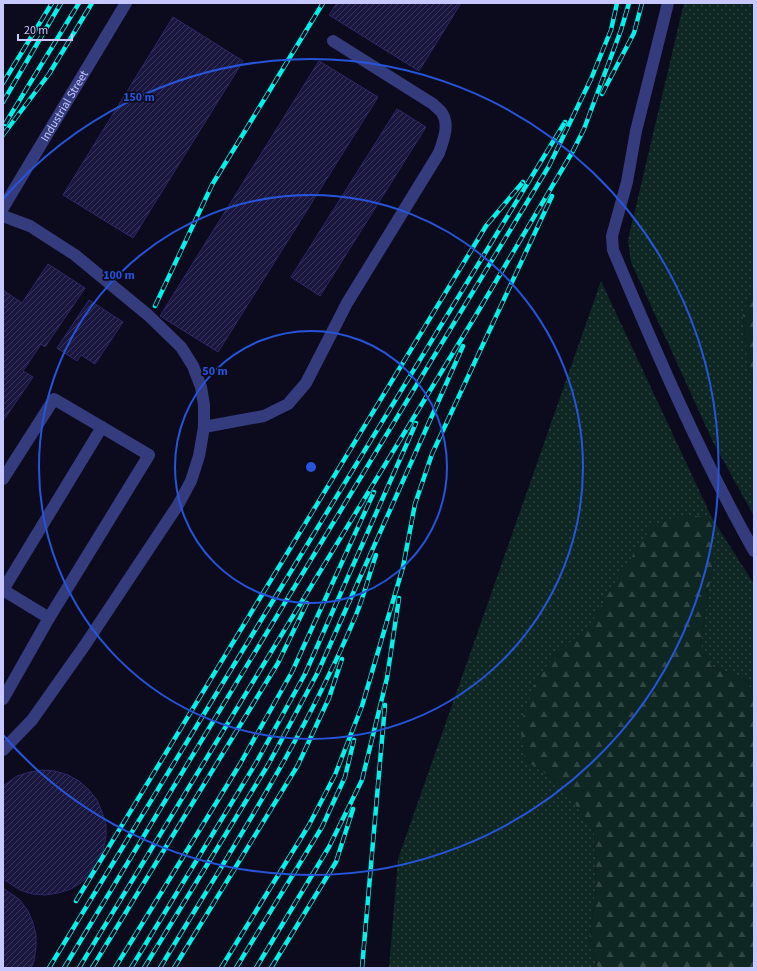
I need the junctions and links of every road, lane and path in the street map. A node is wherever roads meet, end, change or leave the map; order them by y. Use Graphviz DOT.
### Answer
graph roads {
  1 [pos="126,3"];
  2 [pos="668,3"];
  3 [pos="333,41"];
  4 [pos="3,208"];
  5 [pos="3,216"];
  6 [pos="102,427"];
  7 [pos="204,428"];
  8 [pos="3,479"];
  9 [pos="754,551"];
  10 [pos="3,590"];
  11 [pos="49,618"];
  12 [pos="3,699"];
  13 [pos="3,750"];
  1 -- 4 [label="street, Industrial Street"];
  2 -- 9 [label="street"];
  3 -- 7 [label="street"];
  5 -- 7 [label="street"];
  6 -- 8 [label="street"];
  6 -- 10 [label="street"];
  6 -- 11 [label="street"];
  7 -- 13 [label="street"];
  10 -- 11 [label="street"];
  11 -- 12 [label="street"];
}
